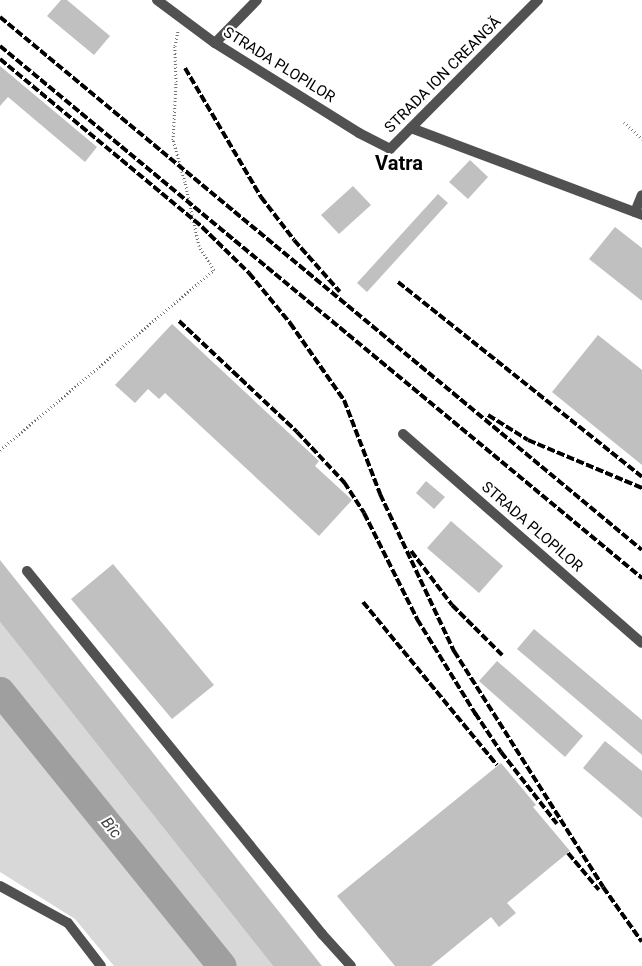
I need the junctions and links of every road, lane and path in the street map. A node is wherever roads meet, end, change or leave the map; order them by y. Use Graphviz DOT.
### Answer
graph roads {
  1 [pos="157,0"];
  2 [pos="256,0"];
  3 [pos="538,0"];
  4 [pos="181,18"];
  5 [pos="215,43"];
  6 [pos="624,122"];
  7 [pos="411,128"];
  8 [pos="642,140"];
  9 [pos="390,149"];
  10 [pos="642,195"];
  11 [pos="638,213"];
  12 [pos="402,434"];
  13 [pos="0,450"];
  14 [pos="27,571"];
  15 [pos="642,643"];
  16 [pos="0,886"];
  17 [pos="11,894"];
  18 [pos="0,899"];
  19 [pos="101,966"];
  20 [pos="351,966"];
  1 -- 4 [label="street, STRADA PLOPILOR"];
  2 -- 5 [label="street"];
  3 -- 7 [label="street, STRADA ION CREANGĂ"];
  4 -- 5 [label="street, STRADA PLOPILOR"];
  4 -- 13 [label="path"];
  5 -- 9 [label="street, STRADA PLOPILOR"];
  6 -- 8 [label="path"];
  7 -- 9 [label="street, STRADA ION CREANGĂ"];
  7 -- 11 [label="street"];
  10 -- 11 [label="street"];
  12 -- 15 [label="street, STRADA PLOPILOR"];
  14 -- 20 [label="street"];
  16 -- 17 [label="street"];
  17 -- 18 [label="street"];
  17 -- 19 [label="street"];
}
